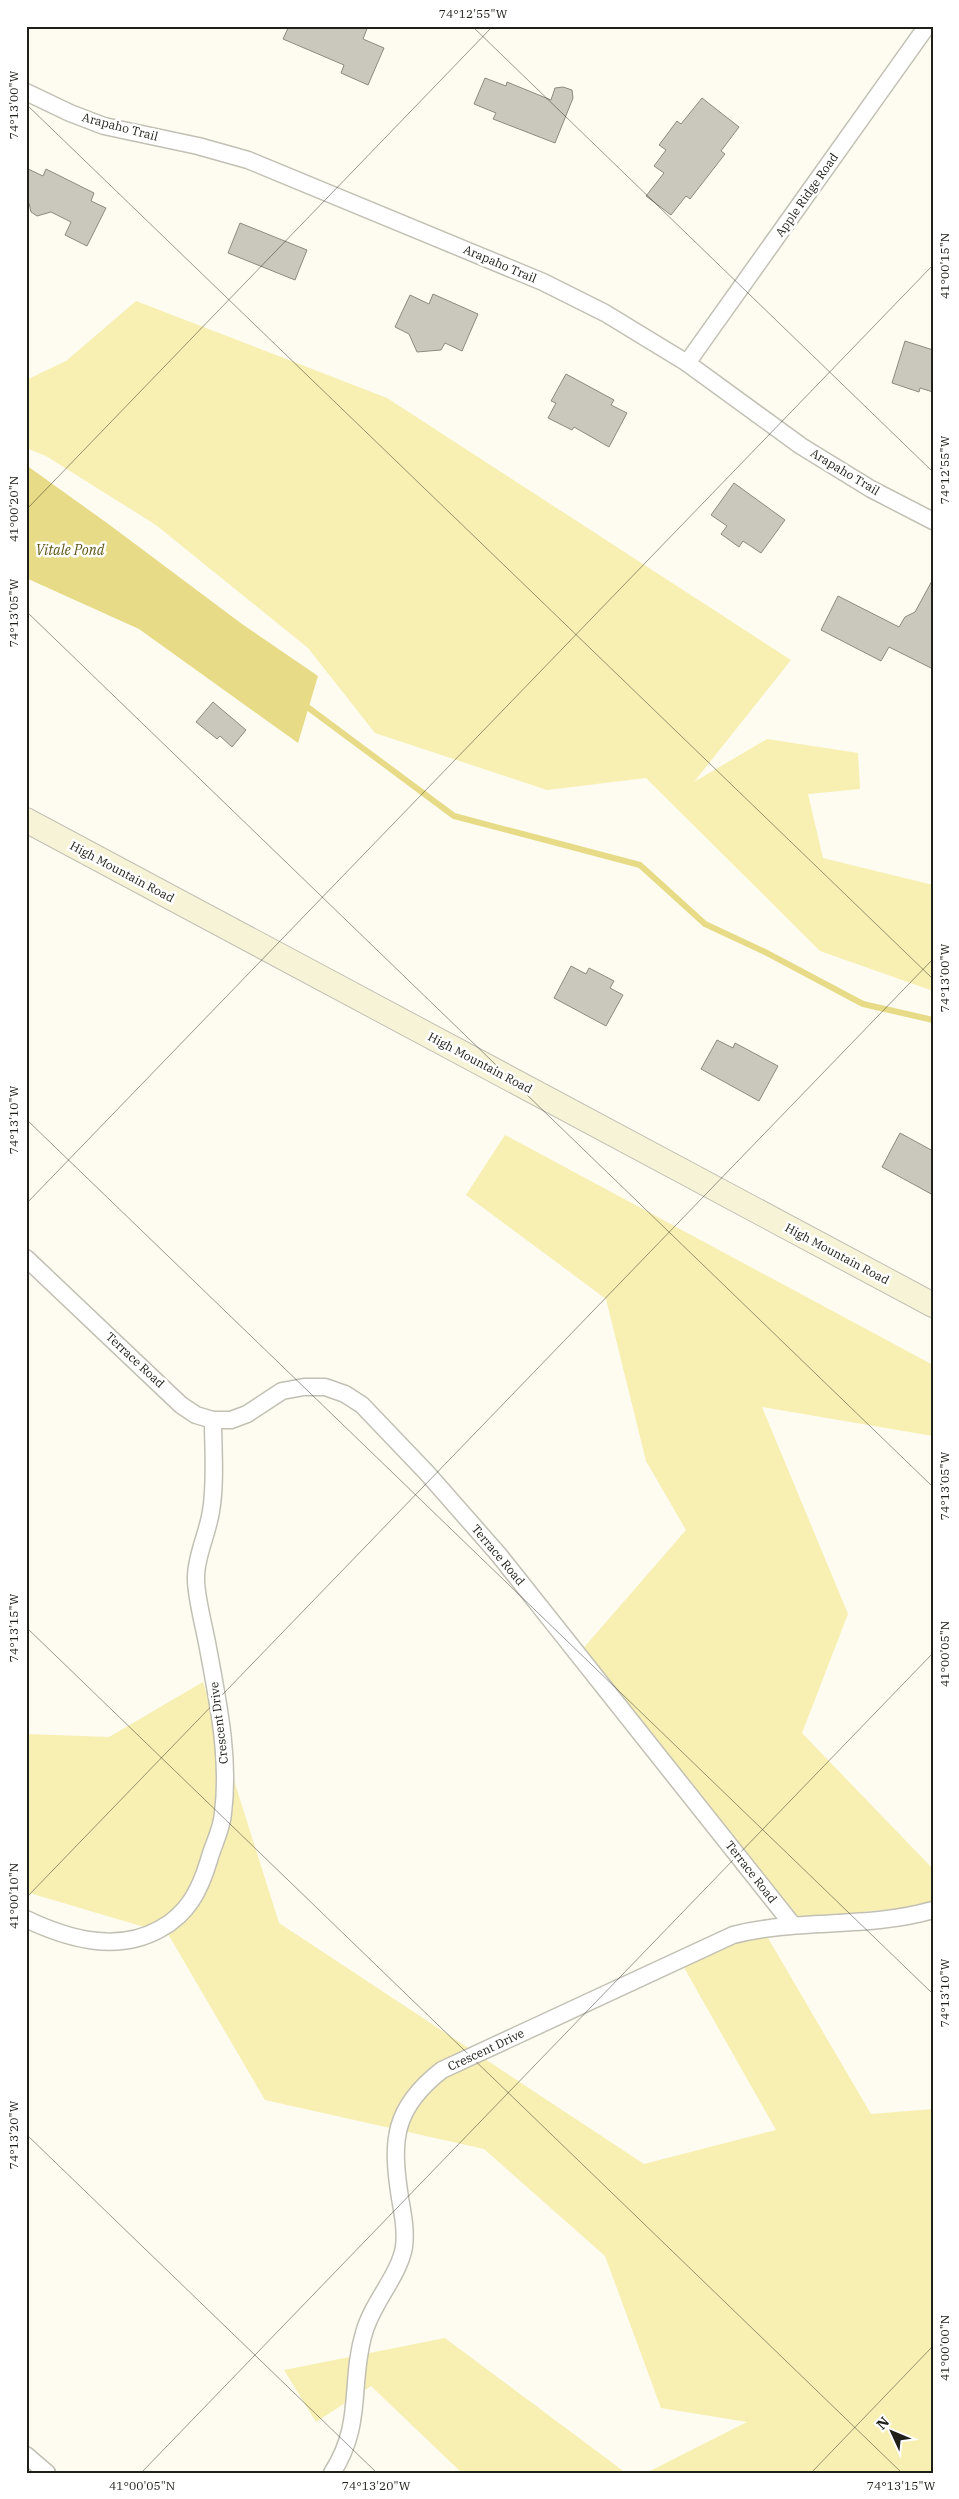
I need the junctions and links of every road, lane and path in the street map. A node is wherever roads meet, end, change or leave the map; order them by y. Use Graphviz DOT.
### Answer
graph roads {
  1 [pos="927,26"];
  2 [pos="26,92"];
  3 [pos="687,363"];
  4 [pos="933,521"];
  5 [pos="26,820"];
  6 [pos="26,1258"];
  7 [pos="933,1305"];
  8 [pos="214,1420"];
  9 [pos="933,1910"];
  10 [pos="26,1919"];
  11 [pos="792,1924"];
  12 [pos="26,2455"];
  13 [pos="47,2473"];
  14 [pos="332,2473"];
  1 -- 3 [label="street, Apple Ridge Road"];
  2 -- 3 [label="street, Arapaho Trail"];
  3 -- 4 [label="street, Arapaho Trail"];
  5 -- 7 [label="main road, High Mountain Road"];
  6 -- 8 [label="street, Terrace Road"];
  8 -- 10 [label="street, Crescent Drive"];
  8 -- 11 [label="street, Terrace Road"];
  9 -- 11 [label="street"];
  11 -- 14 [label="street, Crescent Drive"];
  12 -- 13 [label="street"];
}
